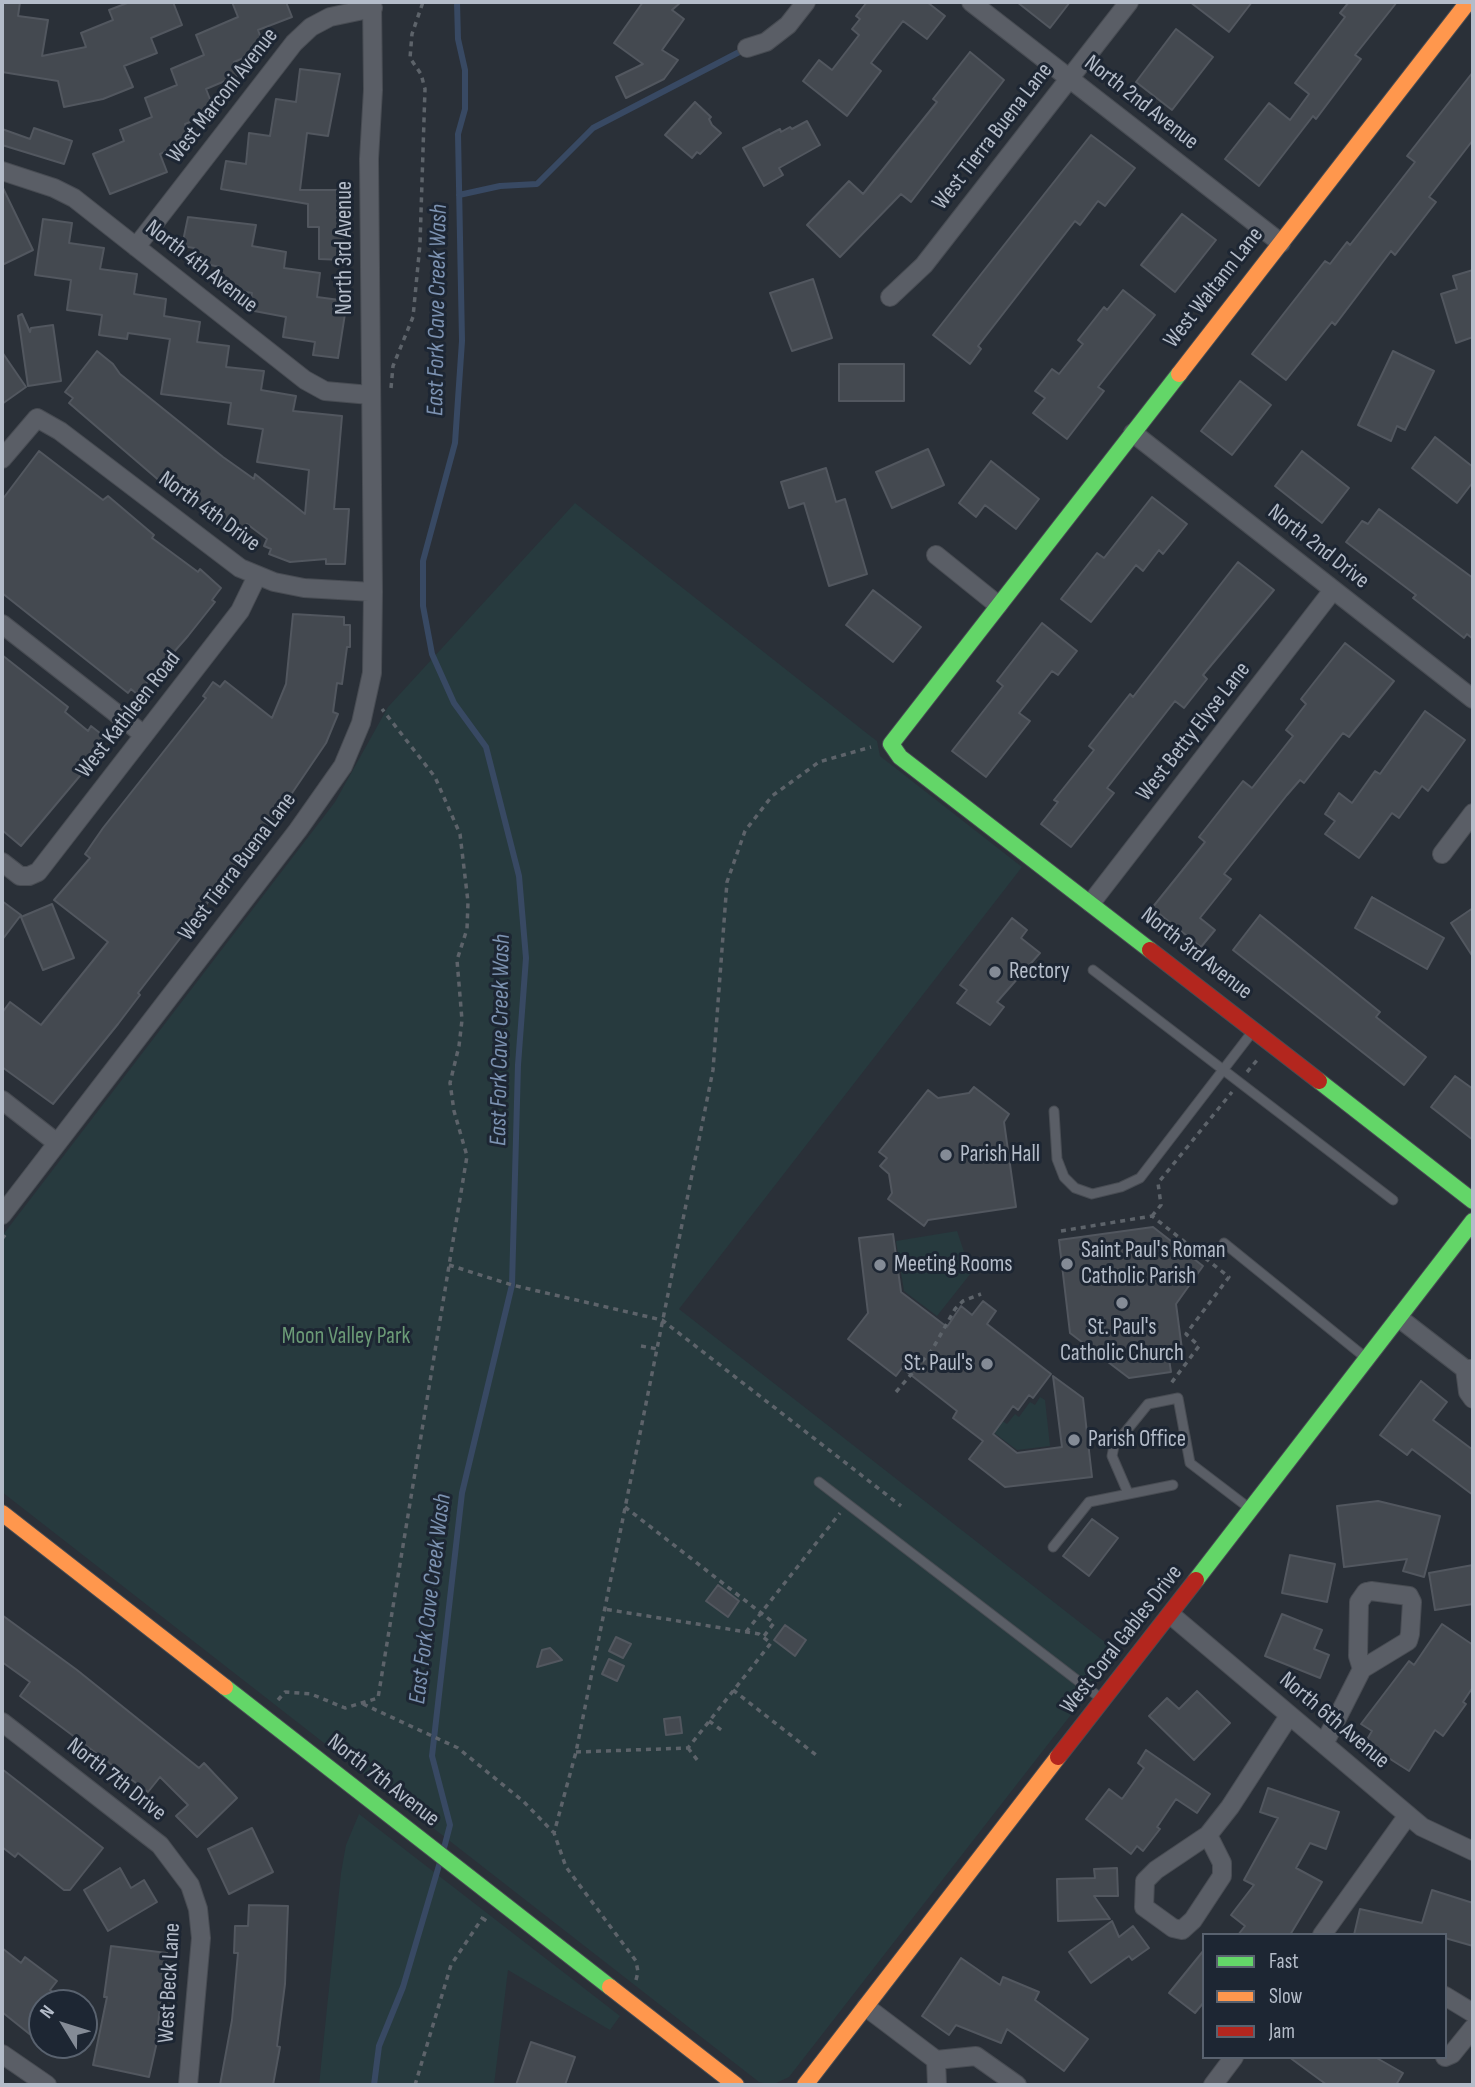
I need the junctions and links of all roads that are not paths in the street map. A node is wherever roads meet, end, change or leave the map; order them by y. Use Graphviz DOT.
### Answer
graph roads {
  1 [pos="806,2"];
  2 [pos="971,2"];
  3 [pos="1129,2"];
  4 [pos="1468,2"];
  5 [pos="372,5"];
  6 [pos="747,48"];
  7 [pos="1069,78"];
  8 [pos="2,171"];
  9 [pos="1281,243"];
  10 [pos="135,247"];
  11 [pos="890,297"];
  12 [pos="370,395"];
  13 [pos="1133,433"];
  14 [pos="2,459"];
  15 [pos="372,494"];
  16 [pos="936,555"];
  17 [pos="257,576"];
  18 [pos="1333,590"];
  19 [pos="373,592"];
  20 [pos="998,605"];
  21 [pos="2,624"];
  22 [pos="1473,699"];
  23 [pos="144,735"];
  24 [pos="891,744"];
  25 [pos="1473,813"];
  26 [pos="1442,854"];
  27 [pos="2,862"];
  28 [pos="1091,903"];
  29 [pos="1093,970"];
  30 [pos="1255,1030"];
  31 [pos="1223,1070"];
  32 [pos="2,1100"];
  33 [pos="1054,1111"];
  34 [pos="57,1143"];
  35 [pos="1393,1200"];
  36 [pos="1473,1201"];
  37 [pos="2,1215"];
  38 [pos="1473,1220"];
  39 [pos="1224,1243"];
  40 [pos="1399,1318"];
  41 [pos="1368,1359"];
  42 [pos="1469,1369"];
  43 [pos="1473,1399"];
  44 [pos="819,1482"];
  45 [pos="1173,1485"];
  46 [pos="1128,1493"];
  47 [pos="1250,1509"];
  48 [pos="2,1513"];
  49 [pos="1053,1547"];
  50 [pos="1171,1615"];
  51 [pos="1362,1669"];
  52 [pos="1104,1701"];
  53 [pos="1289,1716"];
  54 [pos="2,1722"];
  55 [pos="1324,1744"];
  56 [pos="1408,1815"];
  57 [pos="1209,1835"];
  58 [pos="1473,1851"];
  59 [pos="190,1885"];
  60 [pos="1323,1933"];
  61 [pos="1447,1997"];
  62 [pos="866,2007"];
  63 [pos="1473,2012"];
  64 [pos="1473,2028"];
  65 [pos="2,2054"];
  66 [pos="1447,2056"];
  67 [pos="1232,2059"];
  68 [pos="936,2060"];
  69 [pos="47,2085"];
  70 [pos="188,2085"];
  71 [pos="736,2085"];
  72 [pos="805,2085"];
  73 [pos="937,2085"];
  74 [pos="1017,2085"];
  75 [pos="1213,2085"];
  1 -- 6 [label="street"];
  2 -- 7 [label="street, North 2nd Avenue"];
  3 -- 7 [label="street, West Tierra Buena Lane"];
  4 -- 9 [label="street, West Waltann Lane"];
  5 -- 10 [label="street, West Marconi Avenue"];
  5 -- 12 [label="street, North 3rd Avenue"];
  7 -- 9 [label="street, North 2nd Avenue"];
  7 -- 11 [label="street, West Tierra Buena Lane"];
  8 -- 10 [label="street, North 4th Avenue"];
  9 -- 13 [label="street, West Waltann Lane"];
  10 -- 12 [label="street, North 4th Avenue"];
  12 -- 15 [label="street, North 3rd Avenue"];
  13 -- 18 [label="street, North 2nd Drive"];
  13 -- 20 [label="street, West Waltann Lane"];
  14 -- 17 [label="street, North 4th Drive"];
  15 -- 19 [label="street, West Tierra Buena Lane"];
  16 -- 20 [label="street"];
  17 -- 19 [label="street, North 4th Drive"];
  17 -- 23 [label="street, West Kathleen Road"];
  18 -- 22 [label="street, North 2nd Drive"];
  18 -- 28 [label="street, West Betty Elyse Lane"];
  19 -- 34 [label="street, West Tierra Buena Lane"];
  20 -- 24 [label="street, West Waltann Lane"];
  21 -- 23 [label="street"];
  23 -- 27 [label="street, West Kathleen Road"];
  24 -- 28 [label="street, North 3rd Avenue"];
  25 -- 26 [label="street"];
  28 -- 30 [label="street, North 3rd Avenue"];
  29 -- 31 [label="lane"];
  30 -- 31 [label="lane"];
  30 -- 36 [label="street, North 3rd Avenue"];
  31 -- 33 [label="lane"];
  31 -- 35 [label="lane"];
  32 -- 34 [label="street"];
  34 -- 37 [label="street, West Tierra Buena Lane"];
  38 -- 40 [label="street, West Coral Gables Drive"];
  39 -- 41 [label="lane"];
  40 -- 41 [label="street, West Coral Gables Drive"];
  40 -- 42 [label="street"];
  41 -- 47 [label="street, West Coral Gables Drive"];
  42 -- 43 [label="street"];
  44 -- 52 [label="lane"];
  45 -- 46 [label="lane"];
  46 -- 47 [label="lane"];
  46 -- 49 [label="lane"];
  47 -- 50 [label="street, West Coral Gables Drive"];
  48 -- 71 [label="street, North 7th Avenue"];
  50 -- 52 [label="street, West Coral Gables Drive"];
  50 -- 53 [label="street, North 6th Avenue"];
  51 -- 51 [label="street"];
  51 -- 55 [label="street"];
  52 -- 62 [label="street, West Coral Gables Drive"];
  53 -- 55 [label="street, North 6th Avenue"];
  53 -- 57 [label="street"];
  54 -- 59 [label="street, North 7th Drive"];
  55 -- 56 [label="street, North 6th Avenue"];
  56 -- 58 [label="street, North 6th Avenue"];
  56 -- 60 [label="street"];
  57 -- 57 [label="street"];
  59 -- 70 [label="street, West Beck Lane"];
  61 -- 63 [label="street"];
  62 -- 68 [label="street"];
  62 -- 72 [label="street, West Coral Gables Drive"];
  64 -- 66 [label="street"];
  65 -- 69 [label="street"];
  67 -- 75 [label="street"];
  68 -- 73 [label="street"];
  68 -- 74 [label="street"];
}
